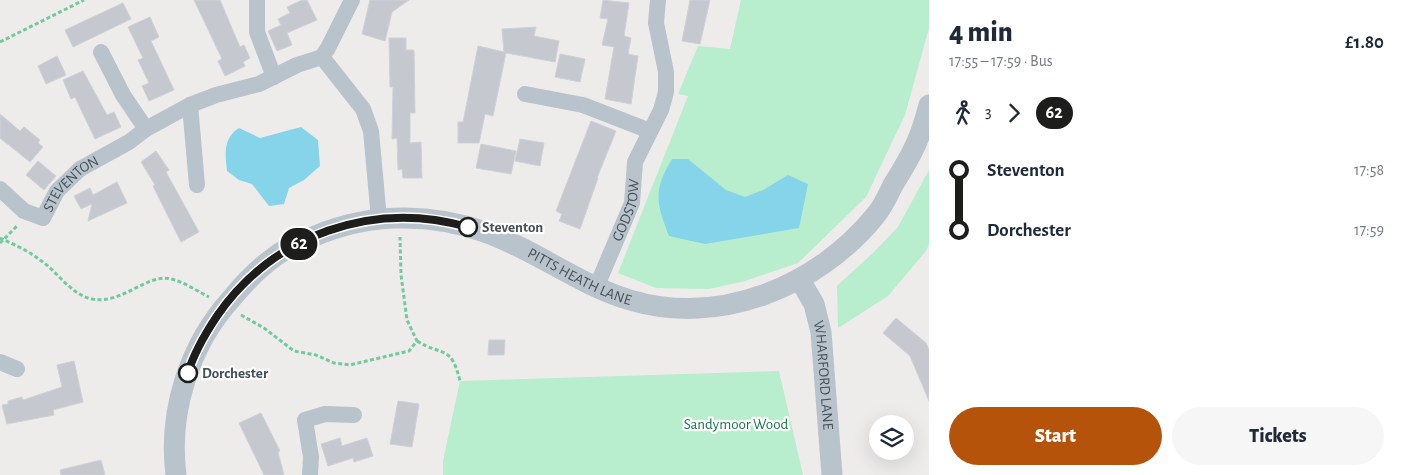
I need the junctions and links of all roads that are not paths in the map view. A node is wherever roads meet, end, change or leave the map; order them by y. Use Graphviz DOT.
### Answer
graph roads {
  1 [pos="257,0"];
  2 [pos="352,0"];
  3 [pos="658,0"];
  4 [pos="101,52"];
  5 [pos="322,57"];
  6 [pos="274,77"];
  7 [pos="525,94"];
  8 [pos="929,105"];
  9 [pos="190,106"];
  10 [pos="146,130"];
  11 [pos="650,131"];
  12 [pos="197,185"];
  13 [pos="0,189"];
  14 [pos="379,219"];
  15 [pos="800,280"];
  16 [pos="596,288"];
  17 [pos="0,362"];
  18 [pos="17,369"];
  19 [pos="354,415"];
  20 [pos="176,475"];
  21 [pos="310,475"];
  22 [pos="832,475"];
  1 -- 6 [label="street"];
  2 -- 5 [label="street"];
  3 -- 11 [label="street, GODSTOW"];
  4 -- 10 [label="street"];
  5 -- 6 [label="street, STEVENTON"];
  5 -- 14 [label="street"];
  6 -- 9 [label="street, STEVENTON"];
  7 -- 11 [label="street"];
  8 -- 15 [label="street, PITTS HEATH LANE"];
  9 -- 10 [label="street, STEVENTON"];
  9 -- 12 [label="street"];
  10 -- 13 [label="street, STEVENTON"];
  11 -- 16 [label="street, GODSTOW"];
  14 -- 16 [label="street, PITTS HEATH LANE"];
  14 -- 20 [label="street, PITTS HEATH LANE"];
  15 -- 16 [label="street, PITTS HEATH LANE"];
  15 -- 22 [label="street, WHARFORD LANE"];
  17 -- 18 [label="street"];
  19 -- 21 [label="street"];
}
